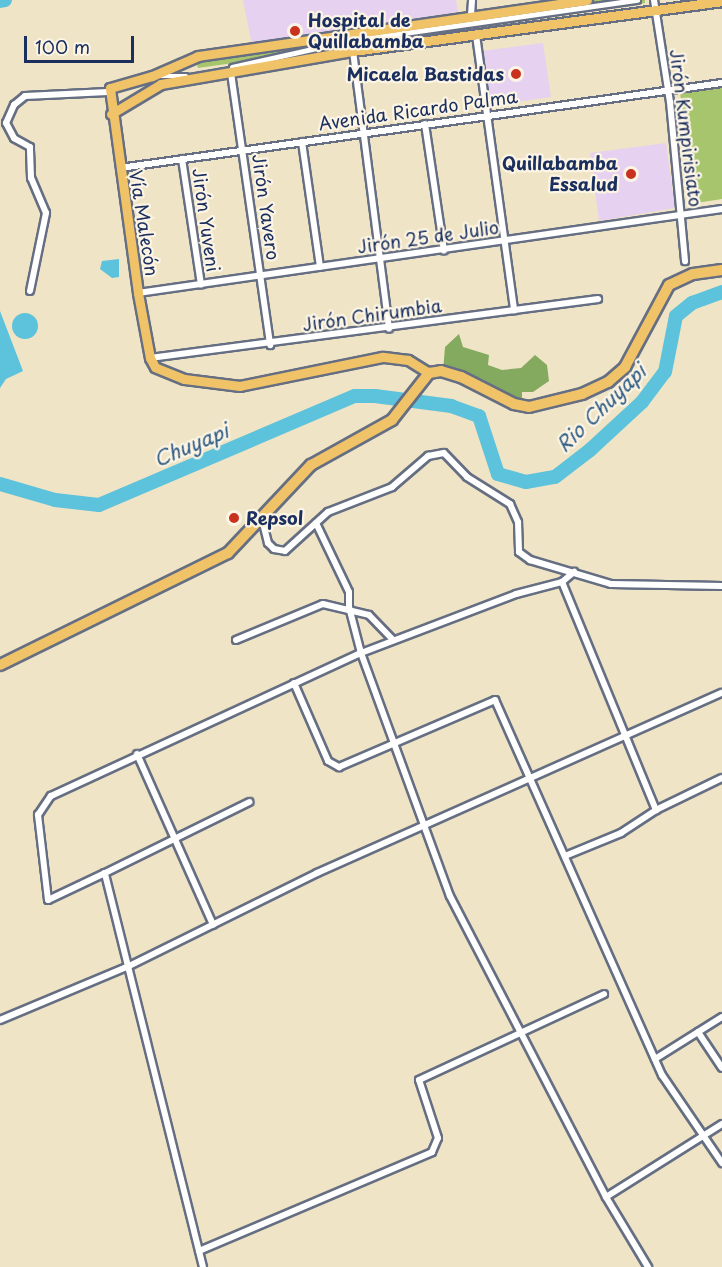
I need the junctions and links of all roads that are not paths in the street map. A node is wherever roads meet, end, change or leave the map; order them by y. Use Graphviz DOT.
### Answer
graph roads {
  1 [pos="472,0"];
  2 [pos="586,0"];
  3 [pos="637,0"];
  4 [pos="722,1"];
  5 [pos="654,5"];
  6 [pos="471,15"];
  7 [pos="476,35"];
  8 [pos="353,51"];
  9 [pos="192,58"];
  10 [pos="231,73"];
  11 [pos="152,76"];
  12 [pos="198,78"];
  13 [pos="722,82"];
  14 [pos="668,90"];
  15 [pos="108,92"];
  16 [pos="111,114"];
  17 [pos="485,115"];
  18 [pos="425,124"];
  19 [pos="363,132"];
  20 [pos="302,142"];
  21 [pos="242,150"];
  22 [pos="182,159"];
  23 [pos="118,168"];
  24 [pos="722,208"];
  25 [pos="682,216"];
  26 [pos="504,241"];
  27 [pos="444,250"];
  28 [pos="381,258"];
  29 [pos="685,261"];
  30 [pos="320,267"];
  31 [pos="722,270"];
  32 [pos="260,276"];
  33 [pos="201,285"];
  34 [pos="30,291"];
  35 [pos="138,293"];
  36 [pos="598,299"];
  37 [pos="514,310"];
  38 [pos="388,329"];
  39 [pos="270,345"];
  40 [pos="150,358"];
  41 [pos="429,373"];
  42 [pos="262,519"];
  43 [pos="316,523"];
  44 [pos="574,572"];
  45 [pos="562,582"];
  46 [pos="722,586"];
  47 [pos="349,608"];
  48 [pos="392,639"];
  49 [pos="236,640"];
  50 [pos="361,653"];
  51 [pos="0,665"];
  52 [pos="294,683"];
  53 [pos="721,696"];
  54 [pos="625,735"];
  55 [pos="393,742"];
  56 [pos="137,754"];
  57 [pos="722,778"];
  58 [pos="530,779"];
  59 [pos="249,802"];
  60 [pos="656,810"];
  61 [pos="425,828"];
  62 [pos="175,839"];
  63 [pos="565,856"];
  64 [pos="105,873"];
  65 [pos="213,924"];
  66 [pos="129,966"];
  67 [pos="604,994"];
  68 [pos="722,1017"];
  69 [pos="0,1020"];
  70 [pos="698,1032"];
  71 [pos="522,1034"];
  72 [pos="655,1059"];
  73 [pos="722,1068"];
  74 [pos="722,1124"];
  75 [pos="705,1137"];
  76 [pos="722,1162"];
  77 [pos="606,1197"];
  78 [pos="199,1251"];
  79 [pos="203,1267"];
  80 [pos="648,1267"];
  1 -- 6 [label="street"];
  2 -- 6 [label="main road"];
  3 -- 11 [label="street"];
  4 -- 5 [label="main road"];
  5 -- 7 [label="main road"];
  5 -- 14 [label="street, Jirón Kumpirisiato"];
  6 -- 9 [label="main road"];
  7 -- 8 [label="main road"];
  7 -- 17 [label="street"];
  8 -- 10 [label="main road"];
  8 -- 19 [label="street"];
  9 -- 11 [label="main road"];
  9 -- 12 [label="main road"];
  10 -- 12 [label="main road"];
  10 -- 21 [label="street, Jirón Yavero"];
  11 -- 15 [label="main road"];
  12 -- 16 [label="main road"];
  13 -- 14 [label="street, Avenida Ricardo Palma"];
  14 -- 17 [label="street, Avenida Ricardo Palma"];
  14 -- 25 [label="street, Jirón Kumpirisiato"];
  15 -- 16 [label="main road, Vía Malecón"];
  15 -- 34 [label="street"];
  16 -- 23 [label="main road, Vía Malecón"];
  17 -- 18 [label="street, Avenida Ricardo Palma"];
  17 -- 26 [label="street"];
  18 -- 19 [label="street, Avenida Ricardo Palma"];
  18 -- 27 [label="street"];
  19 -- 20 [label="street, Avenida Ricardo Palma"];
  19 -- 28 [label="street"];
  20 -- 21 [label="street, Avenida Ricardo Palma"];
  20 -- 30 [label="street"];
  21 -- 22 [label="street, Avenida Ricardo Palma"];
  21 -- 32 [label="street, Jirón Yavero"];
  22 -- 23 [label="street, Avenida Ricardo Palma"];
  22 -- 33 [label="street, Jirón Yuveni"];
  23 -- 35 [label="main road, Vía Malecón"];
  24 -- 25 [label="street, Jirón 25 de Julio"];
  25 -- 26 [label="street, Jirón 25 de Julio"];
  25 -- 29 [label="street, Jirón Kumpirisiato"];
  26 -- 27 [label="street, Jirón 25 de Julio"];
  26 -- 37 [label="street"];
  27 -- 28 [label="street, Jirón 25 de Julio"];
  28 -- 30 [label="street, Jirón 25 de Julio"];
  28 -- 38 [label="street"];
  30 -- 32 [label="street, Jirón 25 de Julio"];
  31 -- 41 [label="highway"];
  32 -- 33 [label="street, Jirón 25 de Julio"];
  32 -- 39 [label="street, Jirón Yavero"];
  33 -- 35 [label="street, Jirón 25 de Julio"];
  35 -- 40 [label="main road, Vía Malecón"];
  36 -- 37 [label="street, Jirón Chirumbia"];
  37 -- 38 [label="street, Jirón Chirumbia"];
  38 -- 39 [label="street, Jirón Chirumbia"];
  39 -- 40 [label="street, Jirón Chirumbia"];
  40 -- 41 [label="main road"];
  41 -- 42 [label="highway"];
  42 -- 43 [label="street"];
  42 -- 51 [label="highway"];
  43 -- 44 [label="street"];
  43 -- 47 [label="street"];
  44 -- 45 [label="street"];
  44 -- 46 [label="street"];
  45 -- 48 [label="street"];
  45 -- 54 [label="street"];
  47 -- 48 [label="street"];
  47 -- 49 [label="street"];
  47 -- 50 [label="street"];
  48 -- 50 [label="street"];
  50 -- 52 [label="street"];
  50 -- 55 [label="street"];
  52 -- 55 [label="street"];
  52 -- 56 [label="street"];
  53 -- 54 [label="street"];
  54 -- 58 [label="street"];
  54 -- 60 [label="street"];
  55 -- 58 [label="street"];
  55 -- 61 [label="street"];
  56 -- 62 [label="street"];
  56 -- 64 [label="street"];
  57 -- 60 [label="street"];
  58 -- 61 [label="street"];
  58 -- 63 [label="street"];
  59 -- 62 [label="street"];
  60 -- 63 [label="street"];
  61 -- 65 [label="street"];
  61 -- 71 [label="street"];
  62 -- 64 [label="street"];
  62 -- 65 [label="street"];
  63 -- 72 [label="street"];
  64 -- 66 [label="street"];
  65 -- 66 [label="street"];
  66 -- 69 [label="street"];
  66 -- 78 [label="street"];
  67 -- 71 [label="street"];
  68 -- 70 [label="street"];
  70 -- 72 [label="street"];
  70 -- 73 [label="street"];
  71 -- 77 [label="street"];
  71 -- 78 [label="street"];
  72 -- 75 [label="street"];
  74 -- 75 [label="street"];
  75 -- 76 [label="street"];
  75 -- 77 [label="street"];
  77 -- 80 [label="street"];
  78 -- 79 [label="street"];
}
